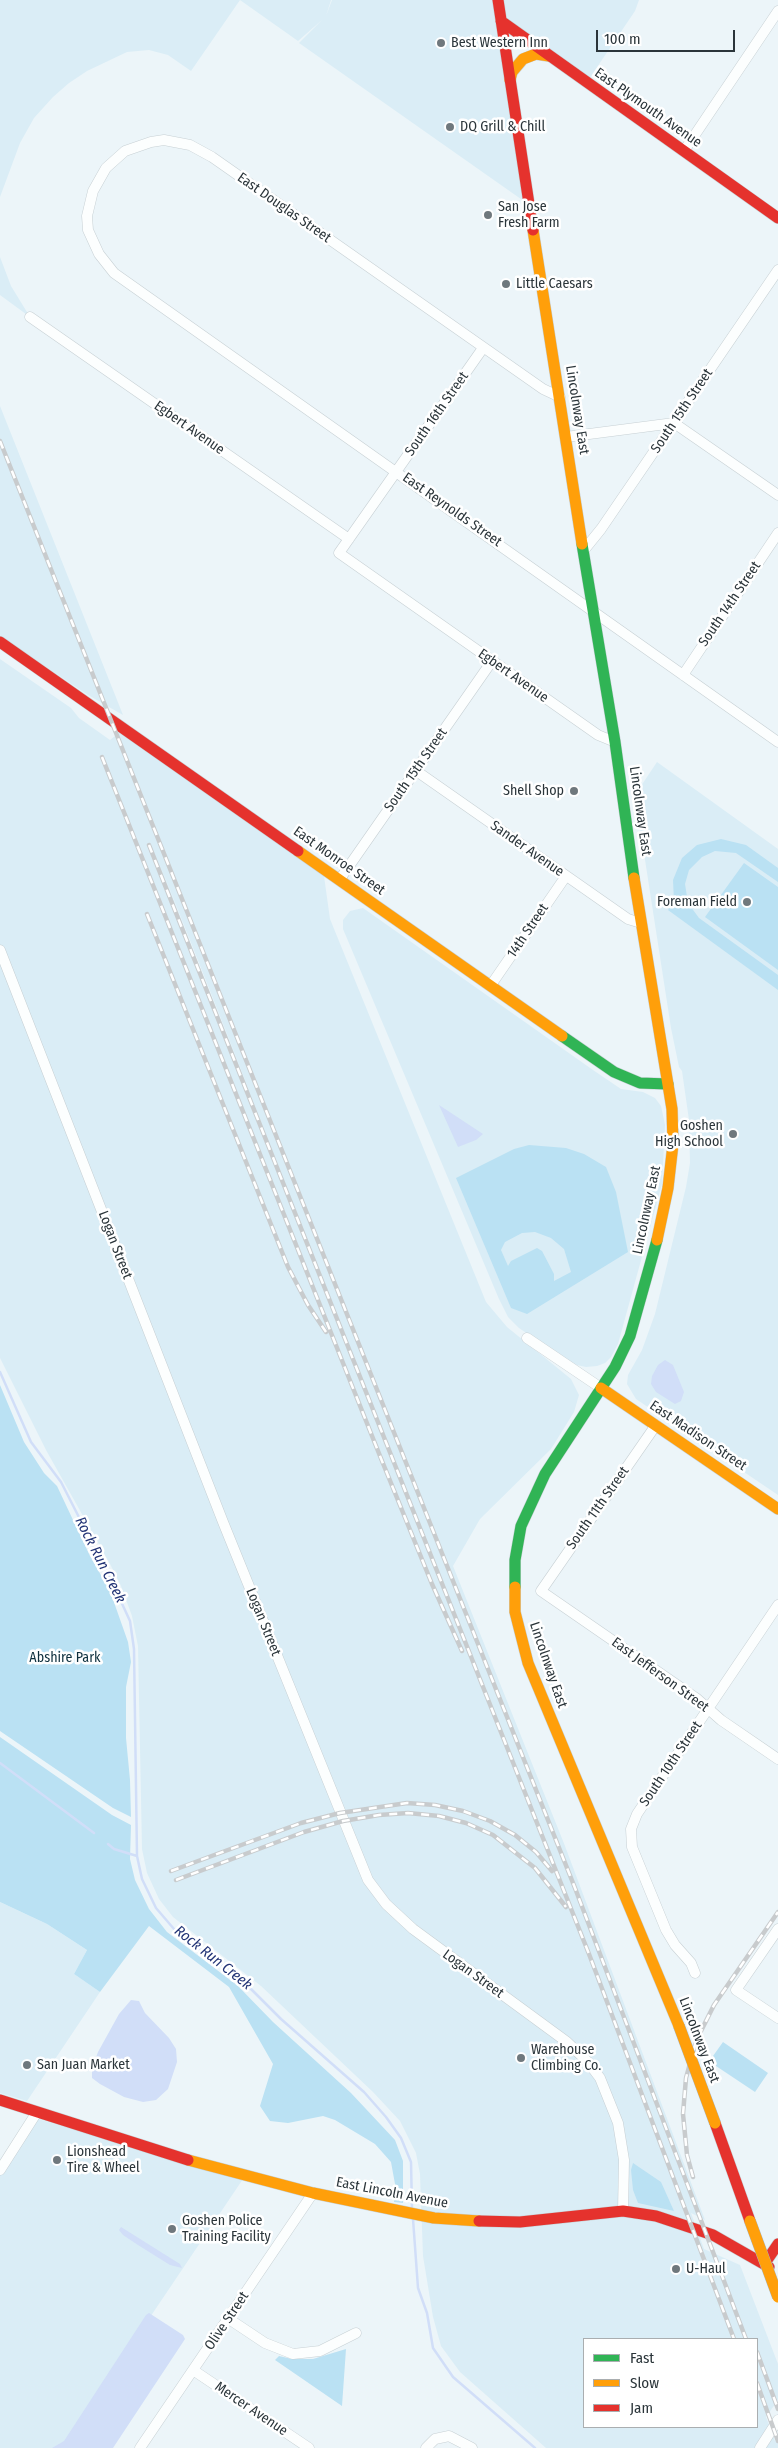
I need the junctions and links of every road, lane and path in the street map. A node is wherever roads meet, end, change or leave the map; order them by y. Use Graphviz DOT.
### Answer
graph roads {
  1 [pos="498,0"];
  2 [pos="778,11"];
  3 [pos="501,21"];
  4 [pos="549,56"];
  5 [pos="510,80"];
  6 [pos="684,151"];
  7 [pos="778,218"];
  8 [pos="778,270"];
  9 [pos="124,280"];
  10 [pos="30,317"];
  11 [pos="484,348"];
  12 [pos="561,398"];
  13 [pos="674,422"];
  14 [pos="566,437"];
  15 [pos="396,471"];
  16 [pos="778,495"];
  17 [pos="778,533"];
  18 [pos="348,539"];
  19 [pos="584,550"];
  20 [pos="339,553"];
  21 [pos="592,609"];
  22 [pos="0,642"];
  23 [pos="492,661"];
  24 [pos="683,675"];
  25 [pos="615,742"];
  26 [pos="778,742"];
  27 [pos="415,770"];
  28 [pos="566,876"];
  29 [pos="340,879"];
  30 [pos="641,923"];
  31 [pos="0,950"];
  32 [pos="491,985"];
  33 [pos="668,1084"];
  34 [pos="527,1338"];
  35 [pos="601,1388"];
  36 [pos="656,1425"];
  37 [pos="778,1509"];
  38 [pos="541,1591"];
  39 [pos="778,1605"];
  40 [pos="708,1709"];
  41 [pos="778,1759"];
  42 [pos="778,1929"];
  43 [pos="695,1973"];
  44 [pos="778,2018"];
  45 [pos="0,2100"];
  46 [pos="37,2112"];
  47 [pos="0,2170"];
  48 [pos="313,2193"];
  49 [pos="622,2210"];
  50 [pos="778,2244"];
  51 [pos="765,2263"];
  52 [pos="778,2272"];
  53 [pos="778,2297"];
  54 [pos="229,2319"];
  55 [pos="356,2333"];
  56 [pos="193,2370"];
  57 [pos="778,2420"];
  58 [pos="140,2448"];
  59 [pos="309,2448"];
  60 [pos="426,2448"];
  61 [pos="472,2448"];
  62 [pos="760,2448"];
  1 -- 3 [label="main road, Lincolnway East"];
  2 -- 6 [label="street"];
  3 -- 4 [label="main road, East Plymouth Avenue"];
  3 -- 5 [label="main road, Lincolnway East"];
  4 -- 5 [label="main road"];
  4 -- 6 [label="main road, East Plymouth Avenue"];
  5 -- 12 [label="main road, Lincolnway East"];
  6 -- 7 [label="main road, East Plymouth Avenue"];
  8 -- 13 [label="street, South 15th Street"];
  9 -- 11 [label="street, East Douglas Street"];
  9 -- 15 [label="street, East Reynolds Street"];
  10 -- 18 [label="street, Egbert Avenue"];
  11 -- 12 [label="street, East Douglas Street"];
  11 -- 15 [label="street, South 16th Street"];
  12 -- 14 [label="main road, Lincolnway East"];
  13 -- 14 [label="street"];
  13 -- 16 [label="street"];
  13 -- 19 [label="street, South 15th Street"];
  14 -- 19 [label="main road, Lincolnway East"];
  15 -- 18 [label="street, South 16th Street"];
  15 -- 21 [label="street, East Reynolds Street"];
  17 -- 24 [label="street, South 14th Street"];
  18 -- 20 [label="street, South 16th Street"];
  19 -- 21 [label="main road, Lincolnway East"];
  20 -- 23 [label="street, Egbert Avenue"];
  21 -- 24 [label="street, East Reynolds Street"];
  21 -- 25 [label="main road, Lincolnway East"];
  22 -- 29 [label="main road, East Monroe Street"];
  23 -- 25 [label="street, Egbert Avenue"];
  23 -- 27 [label="street, South 15th Street"];
  24 -- 26 [label="street, East Reynolds Street"];
  25 -- 30 [label="main road, Lincolnway East"];
  27 -- 28 [label="street, Sander Avenue"];
  27 -- 29 [label="street, South 15th Street"];
  28 -- 30 [label="street, Sander Avenue"];
  28 -- 32 [label="street, 14th Street"];
  29 -- 32 [label="main road, East Monroe Street"];
  30 -- 33 [label="main road, Lincolnway East"];
  31 -- 49 [label="street, Logan Street"];
  32 -- 33 [label="main road, East Monroe Street"];
  33 -- 35 [label="main road, Lincolnway East"];
  34 -- 35 [label="street"];
  35 -- 36 [label="main road, East Madison Street"];
  35 -- 53 [label="main road, Lincolnway East, bridge"];
  36 -- 37 [label="main road, East Madison Street"];
  36 -- 38 [label="street, South 11th Street"];
  38 -- 40 [label="street, East Jefferson Street"];
  39 -- 40 [label="street, South 10th Street"];
  40 -- 41 [label="street, East Jefferson Street"];
  40 -- 43 [label="street, South 10th Street"];
  42 -- 44 [label="street"];
  45 -- 46 [label="main road, East Lincoln Avenue"];
  46 -- 47 [label="street"];
  46 -- 48 [label="main road, East Lincoln Avenue"];
  48 -- 49 [label="main road, East Lincoln Avenue"];
  48 -- 54 [label="street, Olive Street"];
  49 -- 51 [label="main road, East Lincoln Avenue"];
  50 -- 51 [label="main road"];
  51 -- 52 [label="main road, East Lincoln Avenue"];
  54 -- 55 [label="street"];
  54 -- 56 [label="street, Olive Street"];
  56 -- 58 [label="street, Olive Street"];
  56 -- 59 [label="street, Mercer Avenue"];
  57 -- 62 [label="street"];
  60 -- 61 [label="street"];
}
